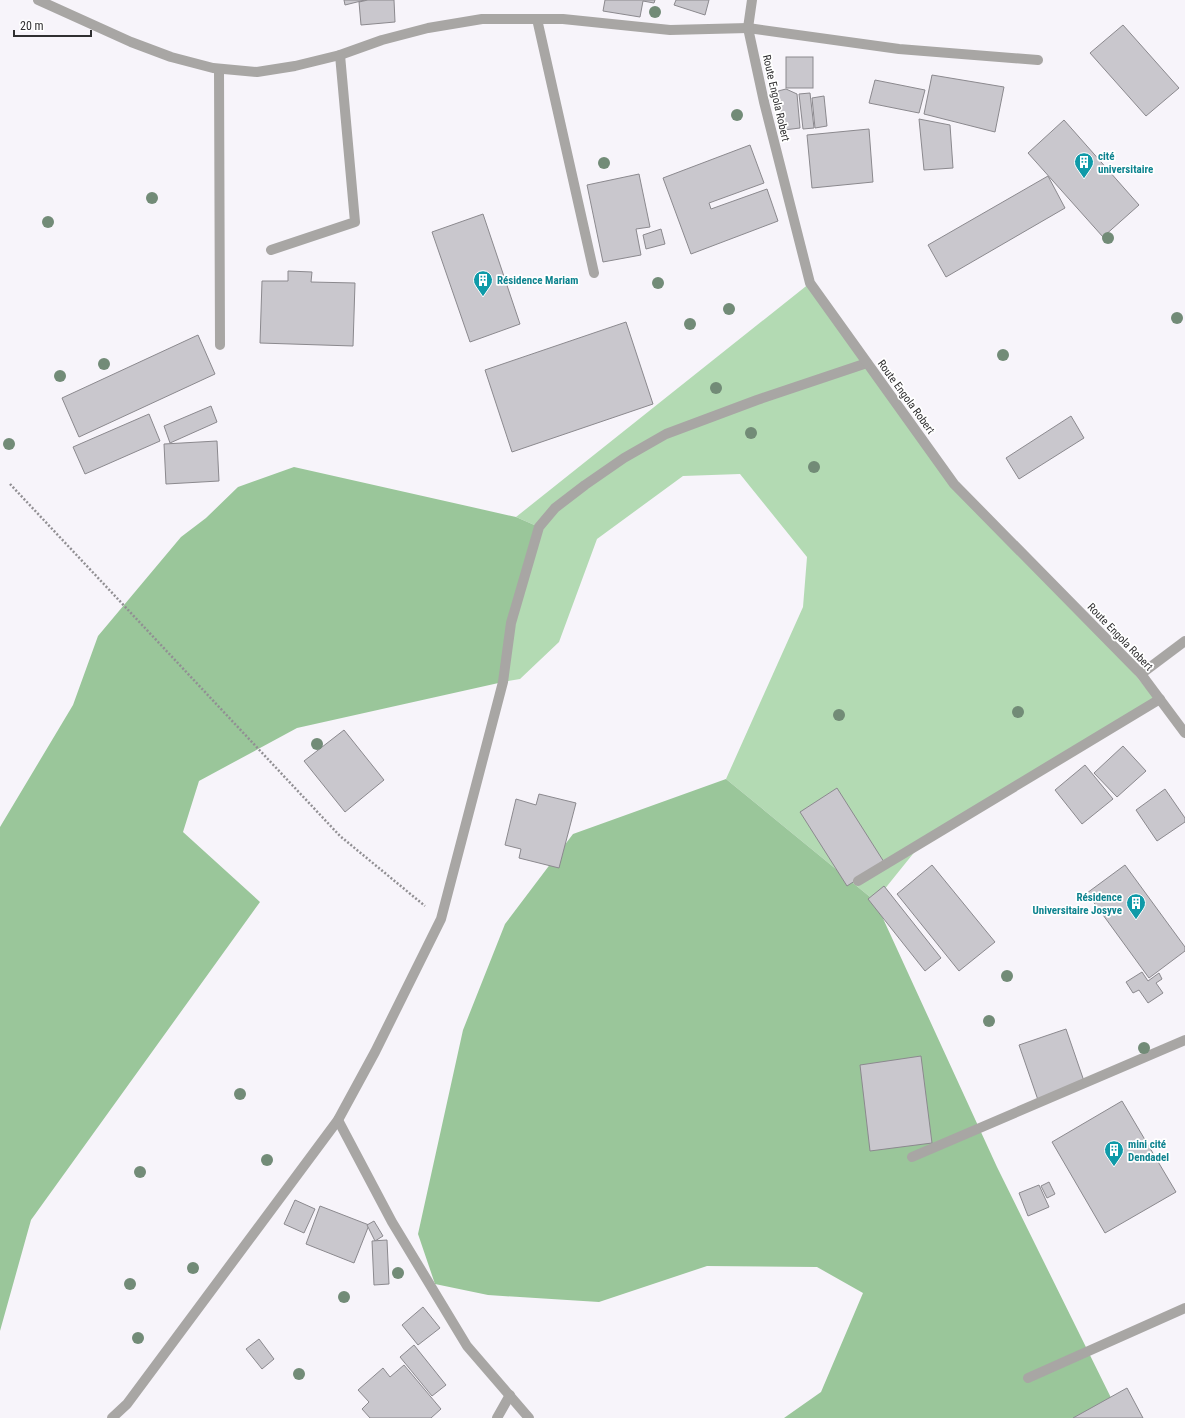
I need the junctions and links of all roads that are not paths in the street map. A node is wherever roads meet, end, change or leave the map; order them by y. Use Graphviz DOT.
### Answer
graph roads {
  1 [pos="38,0"];
  2 [pos="752,0"];
  3 [pos="54,3"];
  4 [pos="537,19"];
  5 [pos="748,28"];
  6 [pos="340,55"];
  7 [pos="1038,60"];
  8 [pos="219,69"];
  9 [pos="271,250"];
  10 [pos="594,274"];
  11 [pos="220,345"];
  12 [pos="867,363"];
  13 [pos="1185,641"];
  14 [pos="1141,674"];
  15 [pos="1160,699"];
  16 [pos="1185,733"];
  17 [pos="858,882"];
  18 [pos="1185,1040"];
  19 [pos="338,1120"];
  20 [pos="912,1157"];
  21 [pos="1185,1308"];
  22 [pos="1028,1378"];
  23 [pos="510,1395"];
  24 [pos="112,1418"];
  25 [pos="498,1418"];
  26 [pos="529,1418"];
  1 -- 3 [label="street"];
  2 -- 5 [label="street, Route Engola Robert"];
  3 -- 8 [label="street"];
  4 -- 5 [label="street"];
  4 -- 6 [label="street"];
  4 -- 10 [label="street"];
  5 -- 7 [label="street"];
  5 -- 12 [label="street, Route Engola Robert"];
  6 -- 8 [label="street"];
  6 -- 9 [label="street"];
  8 -- 11 [label="street"];
  12 -- 14 [label="street, Route Engola Robert"];
  12 -- 19 [label="street"];
  13 -- 14 [label="street"];
  14 -- 15 [label="street, Route Engola Robert"];
  15 -- 16 [label="street, Route Engola Robert"];
  15 -- 17 [label="street"];
  18 -- 20 [label="street"];
  19 -- 23 [label="street"];
  19 -- 24 [label="street"];
  21 -- 22 [label="street"];
  23 -- 25 [label="street"];
  23 -- 26 [label="street"];
}
